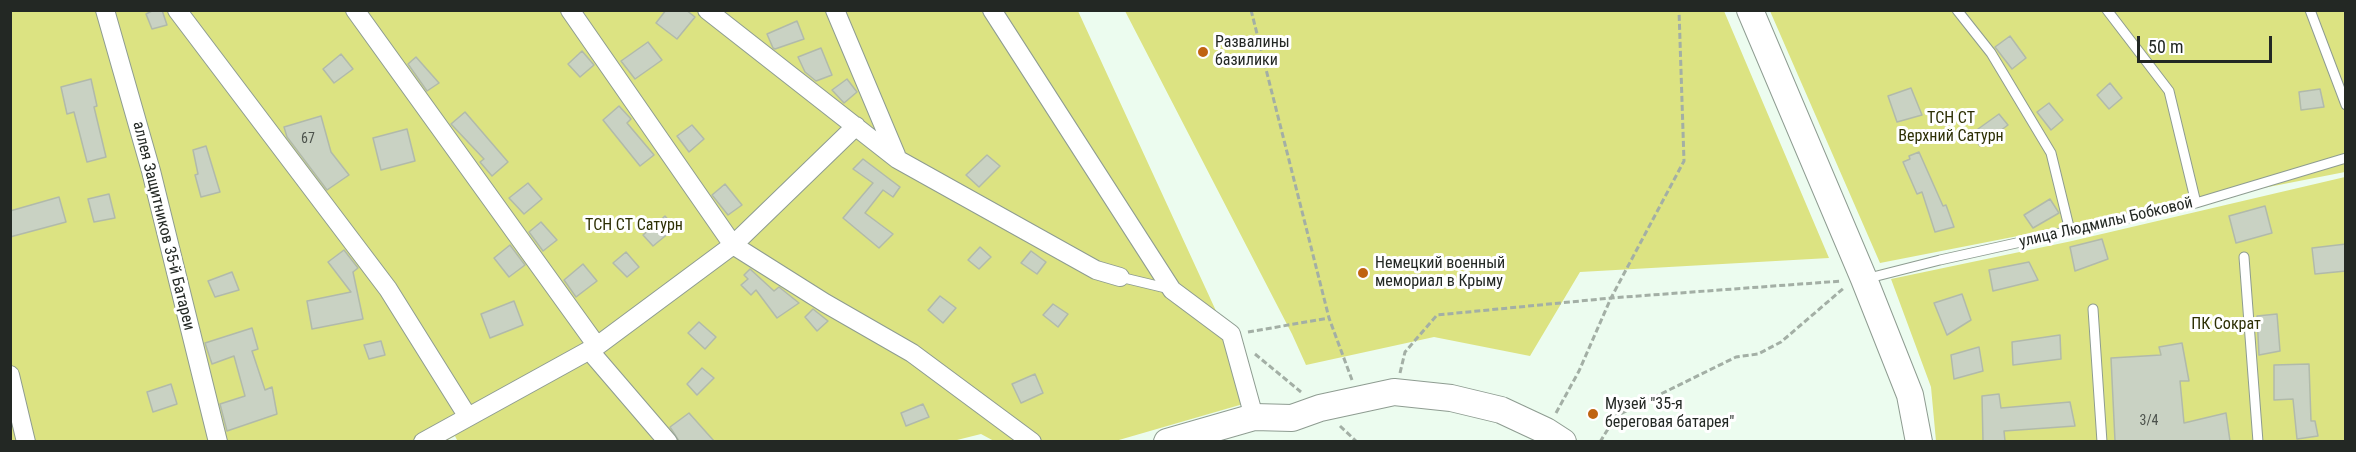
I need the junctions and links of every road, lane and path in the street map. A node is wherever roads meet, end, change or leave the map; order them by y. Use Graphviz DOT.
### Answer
graph roads {
  1 [pos="105,10"];
  2 [pos="177,10"];
  3 [pos="355,10"];
  4 [pos="570,10"];
  5 [pos="835,10"];
  6 [pos="992,10"];
  7 [pos="1251,10"];
  8 [pos="1679,10"];
  9 [pos="1750,10"];
  10 [pos="1957,10"];
  11 [pos="2107,10"];
  12 [pos="2310,10"];
  13 [pos="709,11"];
  14 [pos="2346,105"];
  15 [pos="856,126"];
  16 [pos="2346,158"];
  17 [pos="897,159"];
  18 [pos="2196,203"];
  19 [pos="2070,231"];
  20 [pos="733,245"];
  21 [pos="2244,257"];
  22 [pos="1120,277"];
  23 [pos="1864,279"];
  24 [pos="1172,290"];
  25 [pos="1611,298"];
  26 [pos="2093,309"];
  27 [pos="1329,318"];
  28 [pos="1231,334"];
  29 [pos="593,348"];
  30 [pos="10,375"];
  31 [pos="1394,392"];
  32 [pos="1359,398"];
  33 [pos="1320,408"];
  34 [pos="468,417"];
  35 [pos="1254,417"];
  36 [pos="1555,436"];
  37 [pos="26,441"];
  38 [pos="218,441"];
  39 [pos="423,441"];
  40 [pos="668,441"];
  41 [pos="1032,441"];
  42 [pos="1167,441"];
  43 [pos="1600,441"];
  44 [pos="1919,441"];
  45 [pos="2102,441"];
  46 [pos="2258,441"];
  1 -- 38 [label="street, аллея Защитников 35-й Батареи"];
  2 -- 34 [label="street"];
  3 -- 29 [label="street"];
  4 -- 20 [label="street"];
  5 -- 17 [label="street"];
  6 -- 24 [label="street"];
  7 -- 27 [label="path"];
  8 -- 25 [label="path"];
  9 -- 23 [label="main road"];
  10 -- 19 [label="lane"];
  11 -- 18 [label="lane"];
  12 -- 14 [label="lane"];
  13 -- 15 [label="street"];
  15 -- 17 [label="street"];
  15 -- 20 [label="street"];
  16 -- 18 [label="lane, улица Людмилы Бобковой"];
  17 -- 22 [label="street"];
  18 -- 19 [label="lane, улица Людмилы Бобковой"];
  19 -- 23 [label="lane, улица Людмилы Бобковой"];
  20 -- 29 [label="street"];
  20 -- 41 [label="street"];
  21 -- 46 [label="lane"];
  22 -- 24 [label="lane"];
  23 -- 44 [label="main road"];
  24 -- 28 [label="street"];
  25 -- 31 [label="path"];
  25 -- 36 [label="path"];
  25 -- 43 [label="path"];
  26 -- 45 [label="lane"];
  27 -- 28 [label="path"];
  27 -- 32 [label="path"];
  28 -- 33 [label="path"];
  28 -- 35 [label="street"];
  29 -- 34 [label="street"];
  29 -- 40 [label="street"];
  30 -- 37 [label="street"];
  31 -- 32 [label="main road"];
  31 -- 36 [label="main road"];
  32 -- 33 [label="main road"];
  33 -- 35 [label="main road"];
  34 -- 39 [label="street"];
  35 -- 42 [label="main road"];
}
